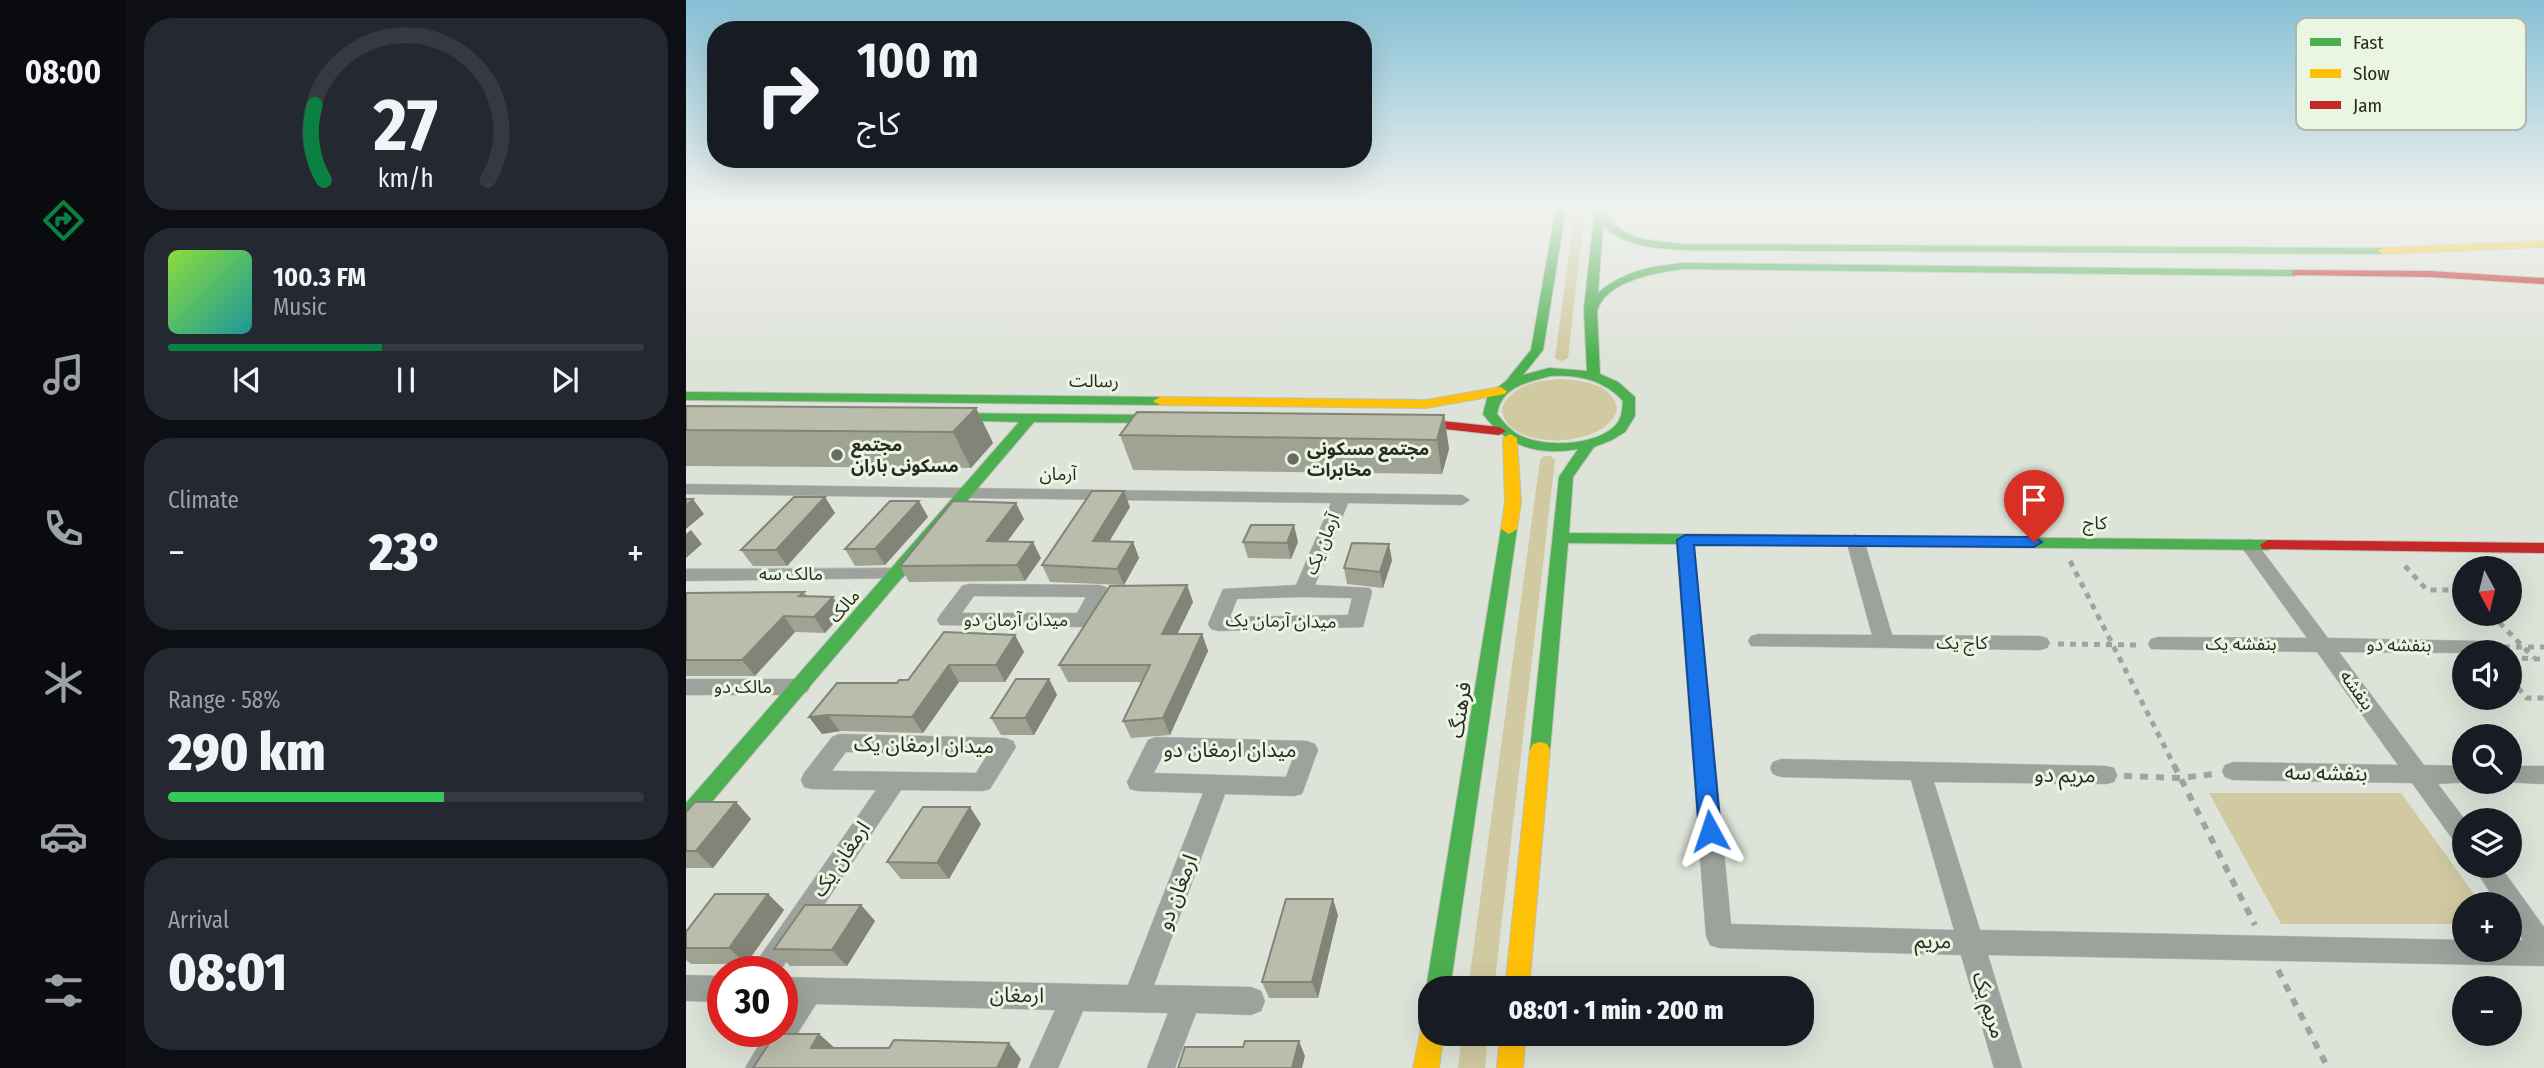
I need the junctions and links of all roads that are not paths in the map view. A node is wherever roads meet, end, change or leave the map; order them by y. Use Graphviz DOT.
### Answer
graph roads {
  1 [pos="1553,258"];
  2 [pos="1595,258"];
  3 [pos="1637,258"];
  4 [pos="1662,267"];
  5 [pos="2544,281"];
  6 [pos="1590,309"];
  7 [pos="1594,375"];
  8 [pos="1505,387"];
  9 [pos="686,396"];
  10 [pos="934,416"];
  11 [pos="1030,418"];
  12 [pos="1180,419"];
  13 [pos="1398,421"];
  14 [pos="1505,434"];
  15 [pos="1589,443"];
  16 [pos="686,489"];
  17 [pos="966,493"];
  18 [pos="1096,494"];
  19 [pos="1342,497"];
  20 [pos="1462,500"];
  21 [pos="1082,515"];
  22 [pos="1562,538"];
  23 [pos="1685,540"];
  24 [pos="1855,540"];
  25 [pos="2249,545"];
  26 [pos="2544,548"];
  27 [pos="1046,568"];
  28 [pos="897,574"];
  29 [pos="686,575"];
  30 [pos="1032,590"];
  31 [pos="1303,591"];
  32 [pos="1758,641"];
  33 [pos="1884,642"];
  34 [pos="2040,643"];
  35 [pos="2158,644"];
  36 [pos="2324,644"];
  37 [pos="2452,646"];
  38 [pos="686,687"];
  39 [pos="800,687"];
  40 [pos="1781,768"];
  41 [pos="2233,771"];
  42 [pos="2418,774"];
  43 [pos="2452,775"];
  44 [pos="2522,775"];
  45 [pos="2544,775"];
  46 [pos="894,782"];
  47 [pos="1217,786"];
  48 [pos="686,818"];
  49 [pos="2452,821"];
  50 [pos="2493,878"];
  51 [pos="1969,941"];
  52 [pos="2544,950"];
  53 [pos="775,956"];
  54 [pos="1440,976"];
  55 [pos="1518,976"];
  56 [pos="798,990"];
  57 [pos="1075,996"];
  58 [pos="1136,998"];
  59 [pos="1187,999"];
  60 [pos="1251,1001"];
  61 [pos="1429,1046"];
  62 [pos="1512,1046"];
  63 [pos="769,1047"];
  64 [pos="759,1068"];
  65 [pos="1043,1068"];
  66 [pos="1161,1068"];
  67 [pos="1426,1068"];
  68 [pos="1510,1068"];
  69 [pos="2008,1068"];
  1 -- 8 [label="main road"];
  2 -- 6 [label="main road"];
  3 -- 4 [label="main road"];
  4 -- 5 [label="main road"];
  4 -- 6 [label="main road"];
  6 -- 7 [label="main road"];
  7 -- 8 [label="main road, رسالت"];
  7 -- 15 [label="main road"];
  8 -- 9 [label="main road, رسالت"];
  8 -- 14 [label="main road, فرهنگ"];
  10 -- 11 [label="main road"];
  11 -- 12 [label="main road"];
  11 -- 17 [label="main road, مالک"];
  13 -- 14 [label="main road"];
  14 -- 15 [label="main road"];
  14 -- 54 [label="main road, فرهنگ"];
  15 -- 22 [label="main road"];
  16 -- 17 [label="street, آرمان"];
  17 -- 18 [label="street, آرمان"];
  17 -- 28 [label="main road, مالک"];
  18 -- 19 [label="street, آرمان"];
  18 -- 21 [label="street"];
  19 -- 20 [label="street, آرمان"];
  19 -- 31 [label="street, آرمان یک"];
  22 -- 23 [label="main road, کاج"];
  22 -- 55 [label="main road"];
  23 -- 24 [label="main road, کاج"];
  23 -- 51 [label="street, مریم"];
  24 -- 25 [label="main road, کاج"];
  24 -- 33 [label="street"];
  25 -- 26 [label="main road, کاج"];
  25 -- 36 [label="street, بنفشه"];
  27 -- 30 [label="street"];
  28 -- 29 [label="street, مالک سه"];
  28 -- 39 [label="main road, مالک"];
  30 -- 30 [label="street, میدان آرمان دو"];
  31 -- 31 [label="street, میدان آرمان یک"];
  32 -- 33 [label="street, کاج یک"];
  33 -- 34 [label="street, کاج یک"];
  35 -- 36 [label="street, بنفشه یک"];
  36 -- 37 [label="street, بنفشه دو"];
  36 -- 42 [label="street, بنفشه"];
  38 -- 39 [label="street, مالک دو"];
  39 -- 48 [label="main road, مالک"];
  40 -- 51 [label="street, مریم دو"];
  41 -- 42 [label="street, بنفشه سه"];
  42 -- 43 [label="street, بنفشه سه"];
  42 -- 49 [label="street, بنفشه"];
  44 -- 45 [label="street"];
  46 -- 46 [label="street, میدان ارمغان یک"];
  46 -- 53 [label="street, ارمغان یک"];
  47 -- 47 [label="street, میدان ارمغان دو"];
  47 -- 58 [label="street, ارمغان دو"];
  50 -- 52 [label="street"];
  51 -- 52 [label="street, مریم"];
  51 -- 69 [label="street, مریم یک"];
  56 -- 57 [label="street, ارمغان"];
  57 -- 58 [label="street, ارمغان"];
  57 -- 65 [label="street"];
  58 -- 59 [label="street, ارمغان"];
  59 -- 60 [label="street, ارمغان"];
  59 -- 66 [label="street"];
  61 -- 67 [label="main road"];
  62 -- 68 [label="main road"];
  63 -- 64 [label="street"];
}
